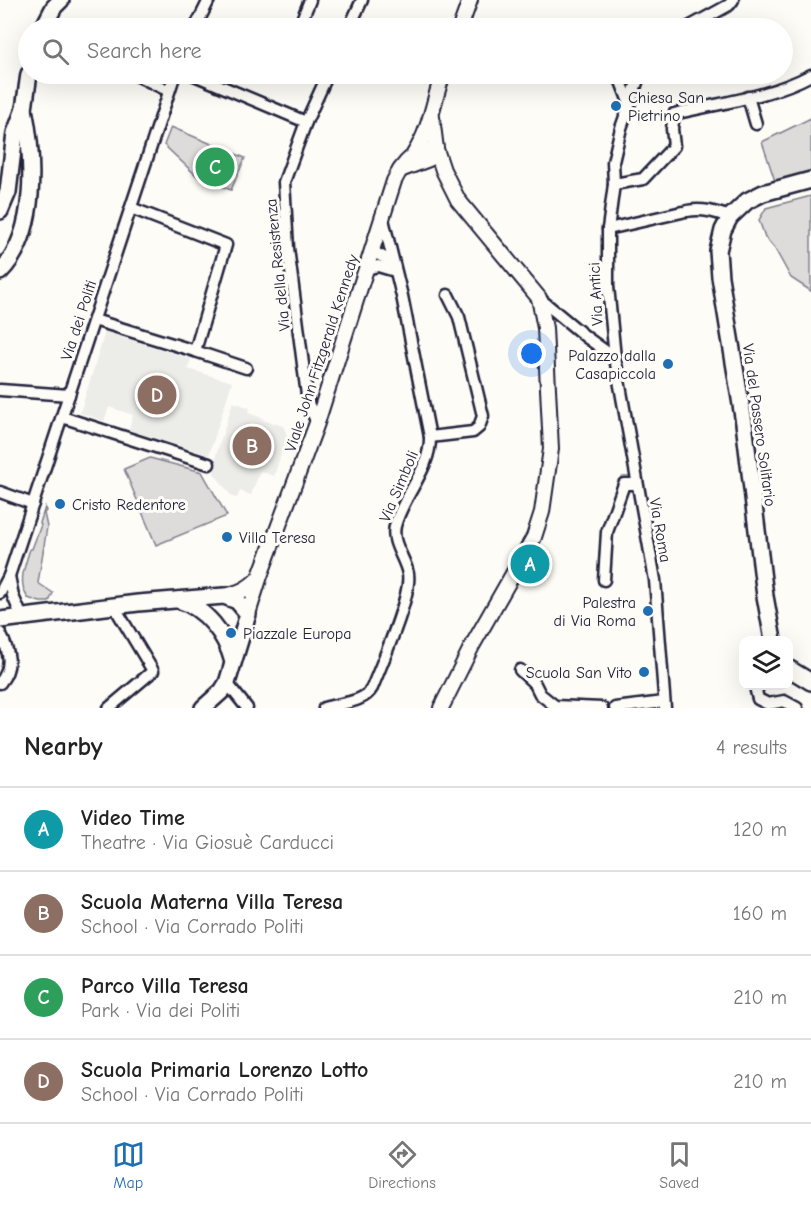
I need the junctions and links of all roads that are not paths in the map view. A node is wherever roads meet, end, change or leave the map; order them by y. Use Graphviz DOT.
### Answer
graph roads {
  1 [pos="60,0"];
  2 [pos="209,0"];
  3 [pos="310,0"];
  4 [pos="362,0"];
  5 [pos="470,0"];
  6 [pos="733,0"];
  7 [pos="48,18"];
  8 [pos="200,18"];
  9 [pos="303,18"];
  10 [pos="354,18"];
  11 [pos="464,18"];
  12 [pos="705,18"];
  13 [pos="811,75"];
  14 [pos="28,84"];
  15 [pos="155,84"];
  16 [pos="171,84"];
  17 [pos="216,84"];
  18 [pos="323,84"];
  19 [pos="440,84"];
  20 [pos="622,84"];
  21 [pos="636,84"];
  22 [pos="792,84"];
  23 [pos="793,84"];
  24 [pos="169,91"];
  25 [pos="751,96"];
  26 [pos="629,102"];
  27 [pos="24,109"];
  28 [pos="432,117"];
  29 [pos="306,122"];
  30 [pos="756,124"];
  31 [pos="436,149"];
  32 [pos="414,154"];
  33 [pos="399,170"];
  34 [pos="811,180"];
  35 [pos="614,184"];
  36 [pos="131,208"];
  37 [pos="0,211"];
  38 [pos="730,218"];
  39 [pos="608,228"];
  40 [pos="382,239"];
  41 [pos="372,251"];
  42 [pos="366,269"];
  43 [pos="395,271"];
  44 [pos="0,272"];
  45 [pos="448,295"];
  46 [pos="538,298"];
  47 [pos="94,320"];
  48 [pos="195,351"];
  49 [pos="615,358"];
  50 [pos="246,368"];
  51 [pos="0,390"];
  52 [pos="69,395"];
  53 [pos="62,417"];
  54 [pos="317,423"];
  55 [pos="430,437"];
  56 [pos="209,464"];
  57 [pos="637,484"];
  58 [pos="0,492"];
  59 [pos="33,504"];
  60 [pos="9,576"];
  61 [pos="260,576"];
  62 [pos="604,580"];
  63 [pos="0,593"];
  64 [pos="224,596"];
  65 [pos="174,599"];
  66 [pos="114,606"];
  67 [pos="22,617"];
  68 [pos="247,619"];
  69 [pos="0,620"];
  70 [pos="216,628"];
  71 [pos="0,633"];
  72 [pos="771,636"];
  73 [pos="233,662"];
  74 [pos="520,670"];
  75 [pos="793,671"];
  76 [pos="811,682"];
  77 [pos="0,683"];
  78 [pos="227,683"];
  79 [pos="757,690"];
  80 [pos="664,705"];
  81 [pos="109,708"];
  82 [pos="203,708"];
  83 [pos="247,708"];
  84 [pos="324,708"];
  85 [pos="441,708"];
  86 [pos="602,708"];
  87 [pos="615,708"];
  88 [pos="797,708"];
  1 -- 7 [label="main road"];
  2 -- 8 [label="street"];
  3 -- 9 [label="street"];
  4 -- 10 [label="street"];
  5 -- 11 [label="street"];
  6 -- 12 [label="street"];
  13 -- 23 [label="street"];
  14 -- 27 [label="main road"];
  15 -- 24 [label="street"];
  16 -- 24 [label="street, Via dei Politi"];
  17 -- 29 [label="street"];
  18 -- 29 [label="street, Via della Resistenza"];
  19 -- 28 [label="street"];
  20 -- 26 [label="street"];
  21 -- 26 [label="street, Via Antici"];
  22 -- 25 [label="street"];
  24 -- 36 [label="street, Via dei Politi"];
  25 -- 30 [label="street"];
  25 -- 35 [label="street"];
  26 -- 35 [label="street, Via Antici"];
  27 -- 37 [label="main road"];
  27 -- 44 [label="main road"];
  28 -- 31 [label="street"];
  28 -- 32 [label="street, Viale John Fitzgerald Kennedy"];
  29 -- 54 [label="street, Via della Resistenza"];
  31 -- 32 [label="street"];
  31 -- 33 [label="street"];
  31 -- 46 [label="street"];
  32 -- 33 [label="street, Viale John Fitzgerald Kennedy"];
  33 -- 40 [label="street, Viale John Fitzgerald Kennedy"];
  34 -- 38 [label="main road"];
  35 -- 39 [label="street, Via Antici"];
  36 -- 47 [label="street, Via dei Politi"];
  36 -- 48 [label="street"];
  38 -- 39 [label="street"];
  38 -- 72 [label="main road, Via del Passero Solitario"];
  39 -- 49 [label="street, Via Antici"];
  40 -- 41 [label="street, Viale John Fitzgerald Kennedy"];
  40 -- 43 [label="street, Via Simboli"];
  41 -- 42 [label="street, Viale John Fitzgerald Kennedy"];
  41 -- 43 [label="street"];
  42 -- 43 [label="street"];
  42 -- 54 [label="street, Viale John Fitzgerald Kennedy"];
  43 -- 55 [label="street, Via Simboli"];
  45 -- 55 [label="street"];
  46 -- 49 [label="street"];
  46 -- 85 [label="street"];
  47 -- 48 [label="street"];
  47 -- 52 [label="street, Via dei Politi"];
  48 -- 50 [label="street"];
  49 -- 57 [label="street, Via Roma"];
  51 -- 52 [label="street"];
  52 -- 53 [label="street, Via dei Politi"];
  53 -- 56 [label="street"];
  53 -- 59 [label="street, Via dei Politi"];
  54 -- 61 [label="street, Viale John Fitzgerald Kennedy"];
  55 -- 84 [label="street, Via Simboli"];
  57 -- 62 [label="street"];
  57 -- 80 [label="street, Via Roma"];
  58 -- 59 [label="street"];
  59 -- 60 [label="street, Via dei Politi"];
  60 -- 63 [label="street, Via dei Politi"];
  60 -- 67 [label="street"];
  61 -- 64 [label="street"];
  61 -- 68 [label="street, Viale John Fitzgerald Kennedy"];
  64 -- 65 [label="main road"];
  64 -- 68 [label="main road"];
  65 -- 66 [label="main road"];
  65 -- 70 [label="main road"];
  66 -- 67 [label="main road"];
  66 -- 81 [label="street"];
  67 -- 69 [label="main road"];
  68 -- 70 [label="main road"];
  68 -- 73 [label="main road"];
  70 -- 73 [label="main road"];
  71 -- 77 [label="street"];
  73 -- 78 [label="main road"];
  74 -- 86 [label="street"];
  75 -- 76 [label="main road"];
  78 -- 82 [label="main road"];
  78 -- 83 [label="street"];
  79 -- 88 [label="street"];
  80 -- 87 [label="street"];
}
